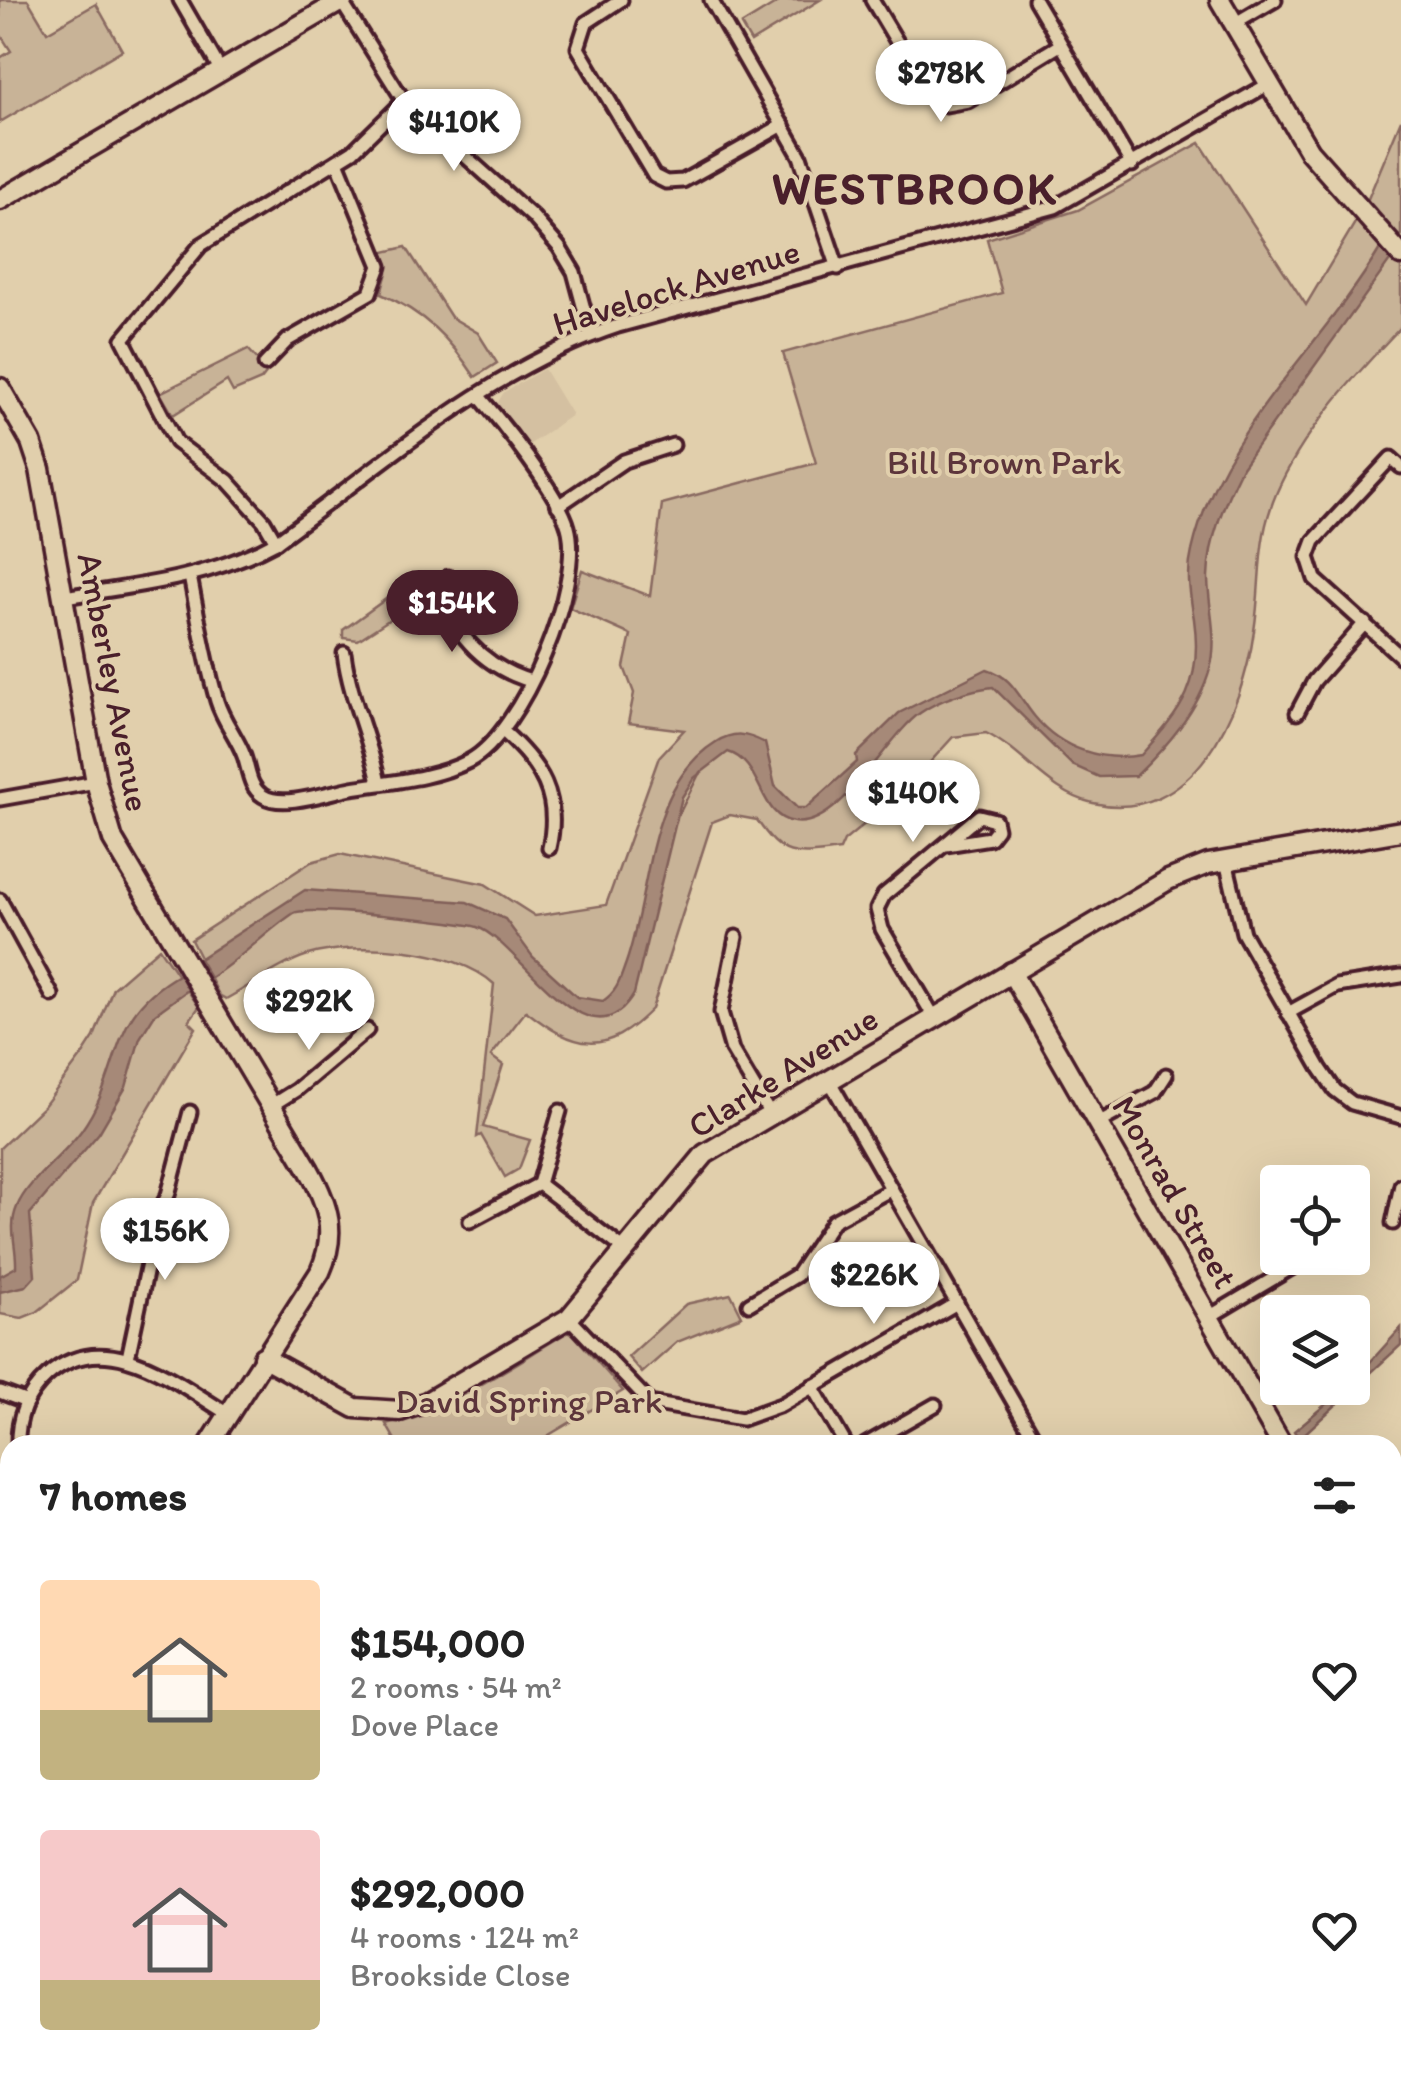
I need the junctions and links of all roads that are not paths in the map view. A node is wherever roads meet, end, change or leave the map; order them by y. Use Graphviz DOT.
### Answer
graph roads {
  1 [pos="180,0"];
  2 [pos="621,0"];
  3 [pos="711,0"];
  4 [pos="872,0"];
  5 [pos="1034,0"];
  6 [pos="1220,0"];
  7 [pos="1275,0"];
  8 [pos="342,1"];
  9 [pos="1234,24"];
  10 [pos="1060,44"];
  11 [pos="220,71"];
  12 [pos="1269,84"];
  13 [pos="404,101"];
  14 [pos="783,126"];
  15 [pos="337,161"];
  16 [pos="1132,165"];
  17 [pos="0,200"];
  18 [pos="1401,255"];
  19 [pos="838,268"];
  20 [pos="591,335"];
  21 [pos="265,364"];
  22 [pos="0,388"];
  23 [pos="480,396"];
  24 [pos="673,445"];
  25 [pos="1401,467"];
  26 [pos="558,506"];
  27 [pos="276,542"];
  28 [pos="190,576"];
  29 [pos="448,577"];
  30 [pos="64,598"];
  31 [pos="1364,623"];
  32 [pos="344,653"];
  33 [pos="1401,657"];
  34 [pos="531,682"];
  35 [pos="1297,713"];
  36 [pos="504,732"];
  37 [pos="96,782"];
  38 [pos="379,784"];
  39 [pos="0,799"];
  40 [pos="1401,832"];
  41 [pos="946,845"];
  42 [pos="549,848"];
  43 [pos="1226,861"];
  44 [pos="0,900"];
  45 [pos="736,937"];
  46 [pos="1011,972"];
  47 [pos="1401,976"];
  48 [pos="52,995"];
  49 [pos="1288,1013"];
  50 [pos="934,1017"];
  51 [pos="367,1030"];
  52 [pos="1166,1075"];
  53 [pos="829,1080"];
  54 [pos="272,1104"];
  55 [pos="190,1112"];
  56 [pos="560,1112"];
  57 [pos="770,1114"];
  58 [pos="1401,1117"];
  59 [pos="1098,1123"];
  60 [pos="540,1184"];
  61 [pos="1401,1185"];
  62 [pos="890,1190"];
  63 [pos="470,1221"];
  64 [pos="1393,1223"];
  65 [pos="625,1250"];
  66 [pos="1279,1275"];
  67 [pos="749,1304"];
  68 [pos="957,1304"];
  69 [pos="1209,1317"];
  70 [pos="569,1318"];
  71 [pos="264,1357"];
  72 [pos="128,1358"];
  73 [pos="812,1386"];
  74 [pos="0,1392"];
  75 [pos="26,1402"];
  76 [pos="934,1405"];
  77 [pos="228,1414"];
  78 [pos="20,1435"];
  79 [pos="215,1435"];
  80 [pos="840,1435"];
  81 [pos="882,1435"];
  82 [pos="1032,1435"];
  83 [pos="1275,1435"];
  1 -- 11 [label="street"];
  2 -- 14 [label="street"];
  3 -- 14 [label="street"];
  4 -- 10 [label="street"];
  5 -- 10 [label="street"];
  6 -- 9 [label="street"];
  7 -- 9 [label="street"];
  8 -- 11 [label="street"];
  8 -- 13 [label="street"];
  9 -- 12 [label="street"];
  10 -- 16 [label="street"];
  11 -- 17 [label="street"];
  12 -- 16 [label="street, Havelock Avenue"];
  12 -- 18 [label="street"];
  13 -- 15 [label="street"];
  13 -- 20 [label="street"];
  14 -- 19 [label="street"];
  15 -- 21 [label="street"];
  15 -- 27 [label="street"];
  16 -- 19 [label="street, Havelock Avenue"];
  19 -- 20 [label="street, Havelock Avenue"];
  20 -- 23 [label="street, Havelock Avenue"];
  22 -- 30 [label="street, Amberley Avenue"];
  23 -- 26 [label="street"];
  23 -- 27 [label="street, Havelock Avenue"];
  24 -- 26 [label="street"];
  25 -- 31 [label="street"];
  26 -- 34 [label="street"];
  27 -- 28 [label="street, Havelock Avenue"];
  28 -- 30 [label="street, Havelock Avenue"];
  28 -- 38 [label="street"];
  29 -- 34 [label="street"];
  30 -- 37 [label="street, Amberley Avenue"];
  31 -- 33 [label="street"];
  31 -- 35 [label="street"];
  32 -- 38 [label="street"];
  34 -- 36 [label="street"];
  36 -- 38 [label="street"];
  36 -- 42 [label="street"];
  37 -- 39 [label="street"];
  37 -- 54 [label="street, Amberley Avenue"];
  40 -- 43 [label="street, Clarke Avenue"];
  41 -- 50 [label="street"];
  43 -- 46 [label="street, Clarke Avenue"];
  43 -- 49 [label="street"];
  44 -- 48 [label="street"];
  45 -- 57 [label="street"];
  46 -- 50 [label="street, Clarke Avenue"];
  46 -- 59 [label="street, Monrad Street"];
  47 -- 49 [label="street"];
  49 -- 58 [label="street"];
  50 -- 53 [label="street, Clarke Avenue"];
  51 -- 54 [label="street"];
  52 -- 59 [label="street"];
  53 -- 57 [label="street, Clarke Avenue"];
  53 -- 62 [label="street"];
  54 -- 71 [label="street, Amberley Avenue"];
  55 -- 72 [label="street"];
  56 -- 60 [label="street"];
  57 -- 65 [label="street, Clarke Avenue"];
  59 -- 69 [label="street, Monrad Street"];
  60 -- 63 [label="street"];
  60 -- 65 [label="street"];
  61 -- 64 [label="street"];
  62 -- 67 [label="street"];
  62 -- 68 [label="street"];
  65 -- 70 [label="street, Clarke Avenue"];
  66 -- 69 [label="street"];
  68 -- 73 [label="street"];
  68 -- 82 [label="street"];
  69 -- 83 [label="street, Monrad Street"];
  70 -- 71 [label="street, Clarke Avenue"];
  70 -- 73 [label="street"];
  71 -- 77 [label="street, Amberley Avenue"];
  72 -- 75 [label="street"];
  72 -- 77 [label="street"];
  73 -- 80 [label="street"];
  74 -- 75 [label="street"];
  75 -- 78 [label="street"];
  76 -- 81 [label="street"];
  77 -- 79 [label="street, Amberley Avenue"];
}
